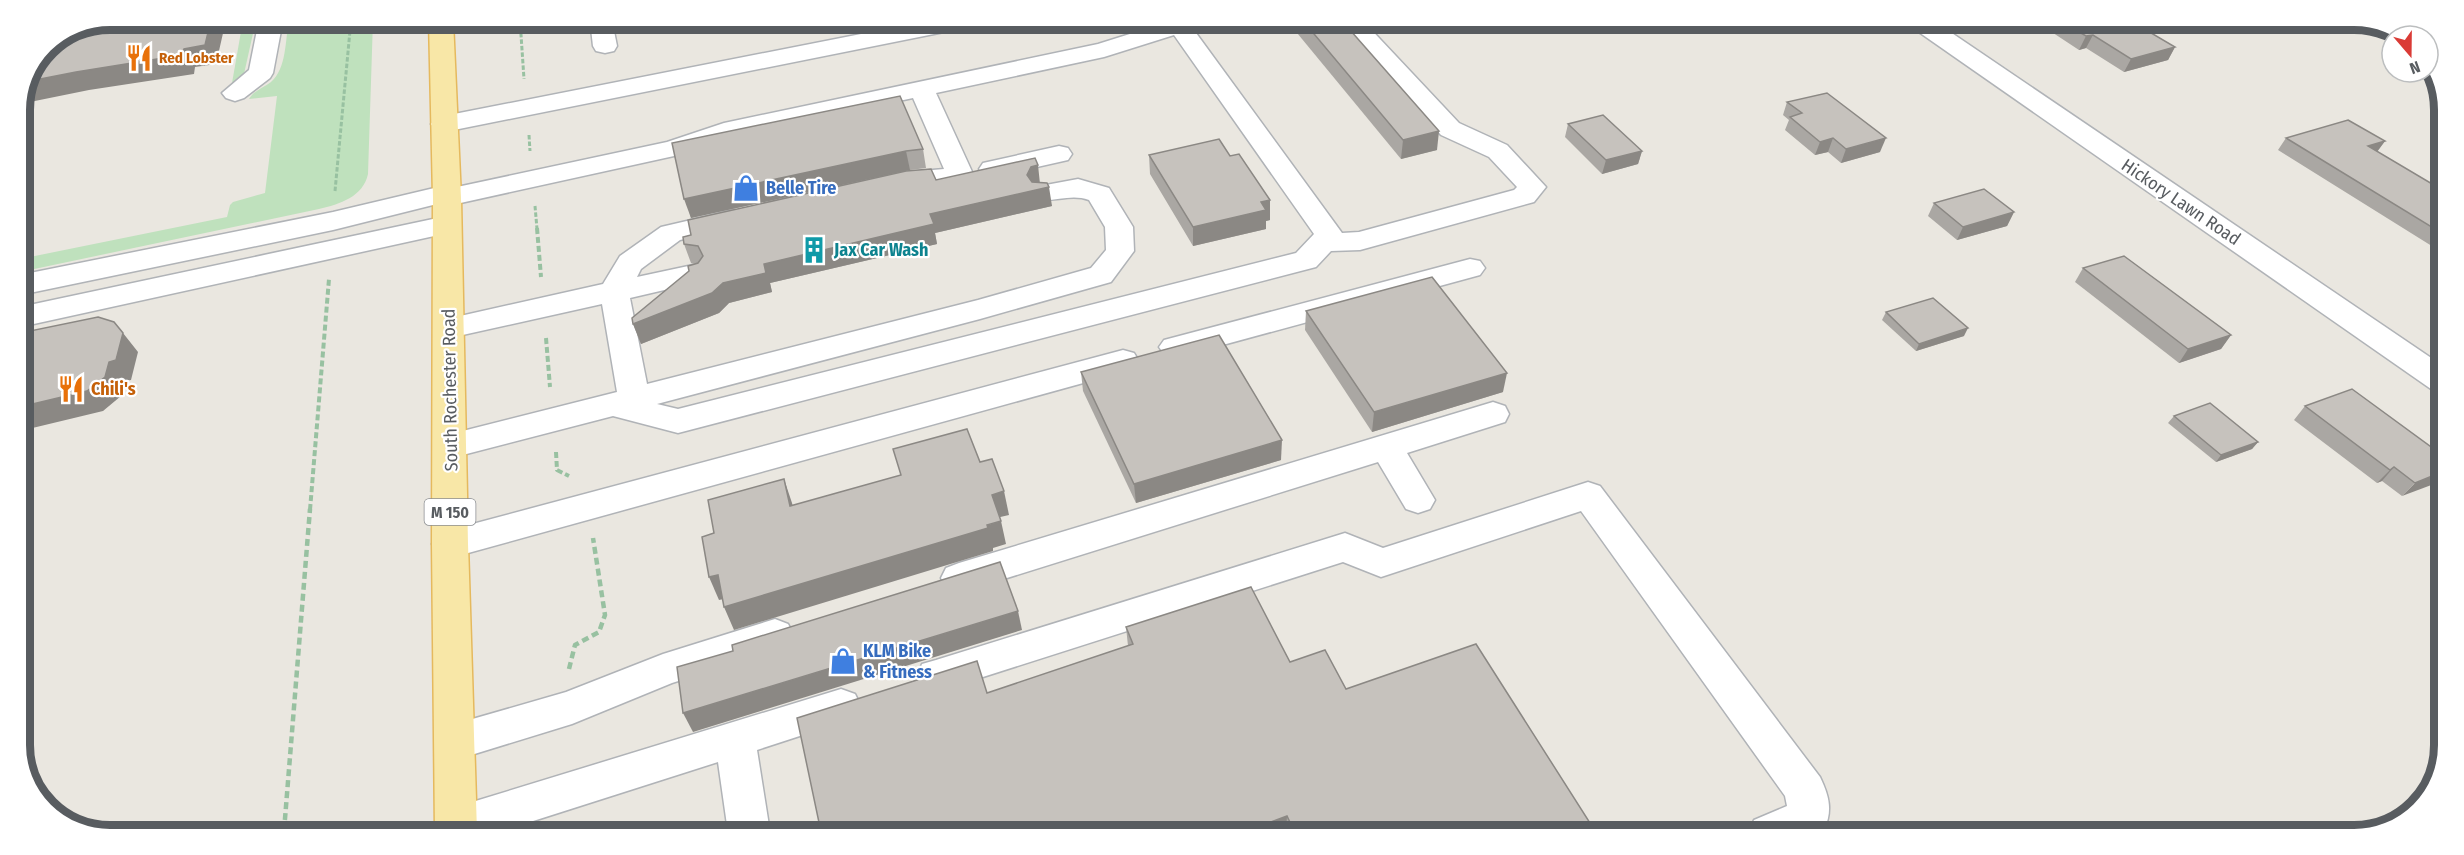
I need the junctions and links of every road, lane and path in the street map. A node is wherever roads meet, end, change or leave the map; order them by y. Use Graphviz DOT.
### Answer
graph roads {
  1 [pos="269,30"];
  2 [pos="350,30"];
  3 [pos="441,30"];
  4 [pos="602,30"];
  5 [pos="840,30"];
  6 [pos="920,30"];
  7 [pos="1171,30"];
  8 [pos="1195,30"];
  9 [pos="1358,30"];
  10 [pos="1930,30"];
  11 [pos="846,45"];
  12 [pos="605,46"];
  13 [pos="922,89"];
  14 [pos="235,93"];
  15 [pos="444,124"];
  16 [pos="960,176"];
  17 [pos="1082,188"];
  18 [pos="864,190"];
  19 [pos="1045,193"];
  20 [pos="334,200"];
  21 [pos="447,205"];
  22 [pos="762,213"];
  23 [pos="1322,242"];
  24 [pos="1470,268"];
  25 [pos="693,274"];
  26 [pos="329,276"];
  27 [pos="30,283"];
  28 [pos="614,290"];
  29 [pos="30,314"];
  30 [pos="449,328"];
  31 [pos="2434,376"];
  32 [pos="624,401"];
  33 [pos="1493,414"];
  34 [pos="451,446"];
  35 [pos="1386,447"];
  36 [pos="1418,500"];
  37 [pos="450,544"];
  38 [pos="923,590"];
  39 [pos="810,624"];
  40 [pos="735,739"];
  41 [pos="455,742"];
  42 [pos="285,825"];
  43 [pos="456,825"];
  44 [pos="468,825"];
  45 [pos="748,825"];
  46 [pos="1788,825"];
  1 -- 14 [label="street"];
  2 -- 20 [label="path"];
  3 -- 15 [label="main road, South Rochester Road / M 150"];
  4 -- 12 [label="street"];
  5 -- 11 [label="street"];
  6 -- 11 [label="street"];
  7 -- 13 [label="street"];
  8 -- 23 [label="street"];
  9 -- 23 [label="street"];
  10 -- 31 [label="street, Hickory Lawn Road"];
  11 -- 15 [label="street"];
  13 -- 16 [label="street"];
  13 -- 21 [label="street"];
  15 -- 21 [label="main road, South Rochester Road / M 150"];
  16 -- 17 [label="street"];
  16 -- 18 [label="street"];
  17 -- 19 [label="street"];
  17 -- 32 [label="street"];
  21 -- 27 [label="street"];
  21 -- 29 [label="street"];
  21 -- 30 [label="main road, South Rochester Road / M 150"];
  22 -- 28 [label="street"];
  23 -- 32 [label="street"];
  24 -- 37 [label="street"];
  25 -- 28 [label="street"];
  26 -- 42 [label="path"];
  28 -- 30 [label="street"];
  28 -- 32 [label="street"];
  30 -- 34 [label="main road, South Rochester Road / M 150"];
  32 -- 34 [label="street"];
  33 -- 35 [label="street"];
  34 -- 37 [label="main road, South Rochester Road / M 150"];
  35 -- 36 [label="street"];
  35 -- 38 [label="street"];
  37 -- 41 [label="main road, South Rochester Road / M 150"];
  39 -- 41 [label="street"];
  40 -- 44 [label="street"];
  40 -- 45 [label="street"];
  40 -- 46 [label="street"];
  41 -- 43 [label="main road, South Rochester Road / M 150"];
}
